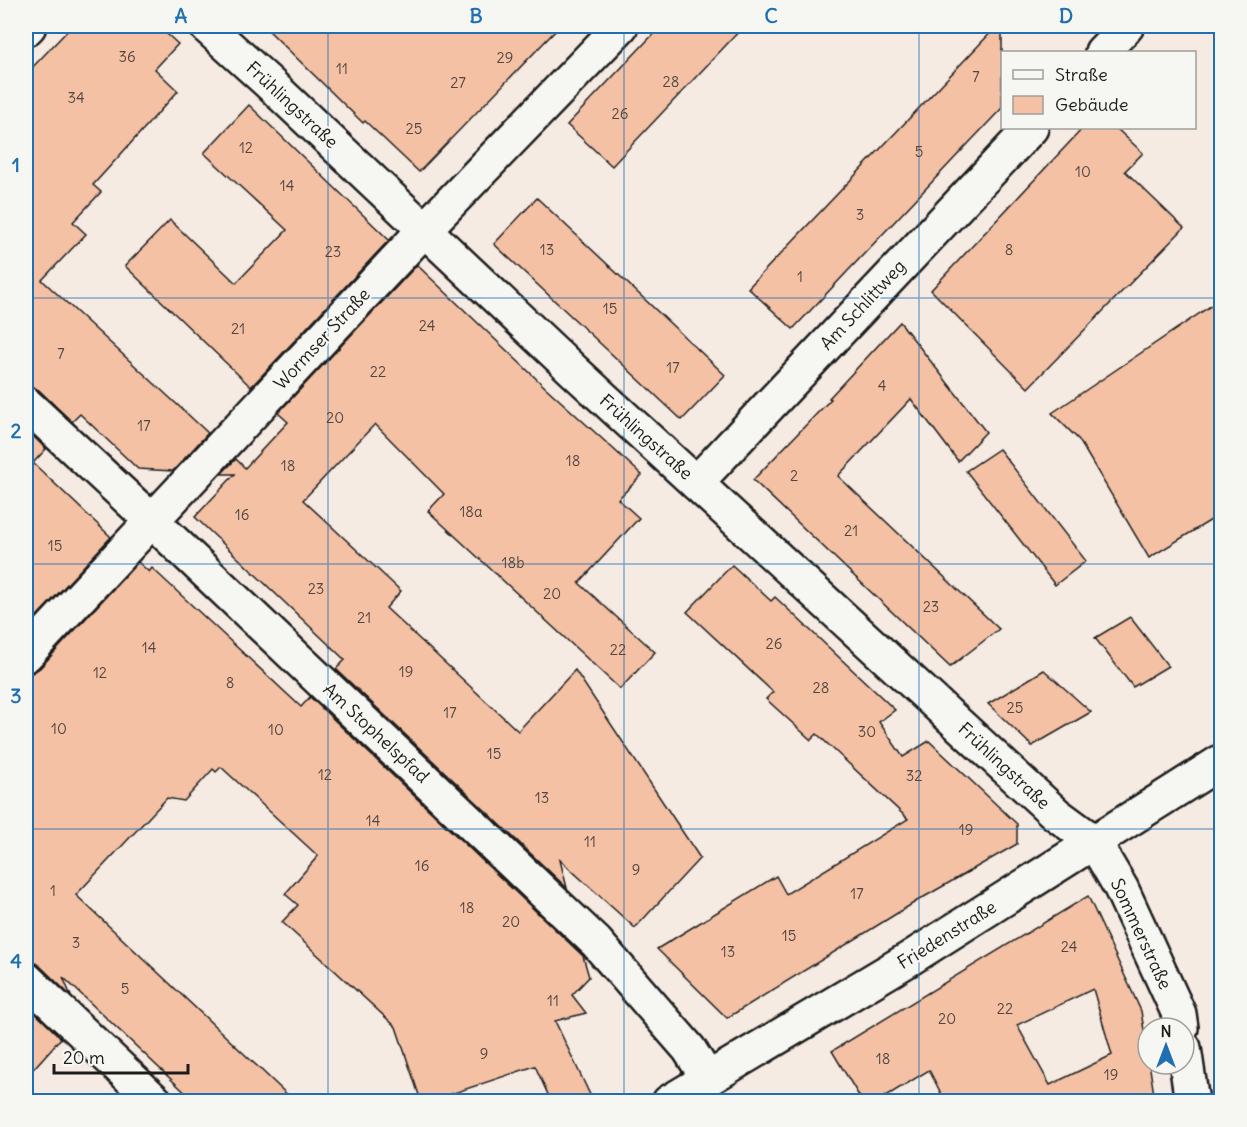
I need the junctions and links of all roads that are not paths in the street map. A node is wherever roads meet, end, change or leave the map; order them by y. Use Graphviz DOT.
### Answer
graph roads {
  1 [pos="29,26"];
  2 [pos="206,26"];
  3 [pos="621,26"];
  4 [pos="1127,26"];
  5 [pos="26,29"];
  6 [pos="1103,51"];
  7 [pos="1030,129"];
  8 [pos="424,230"];
  9 [pos="26,404"];
  10 [pos="696,483"];
  11 [pos="151,520"];
  12 [pos="26,655"];
  13 [pos="1221,761"];
  14 [pos="1094,842"];
  15 [pos="26,979"];
  16 [pos="1179,1016"];
  17 [pos="1188,1076"];
  18 [pos="708,1079"];
  19 [pos="156,1101"];
  20 [pos="669,1101"];
  21 [pos="1192,1101"];
  1 -- 5 [label="street"];
  2 -- 8 [label="street, Frühlingstraße"];
  3 -- 8 [label="street, Wormser Straße"];
  4 -- 6 [label="street"];
  7 -- 10 [label="street, Am Schlittweg"];
  8 -- 10 [label="street, Frühlingstraße"];
  8 -- 11 [label="street, Wormser Straße"];
  9 -- 11 [label="street, Am Stophelspfad"];
  10 -- 14 [label="street, Frühlingstraße"];
  11 -- 12 [label="street, Wormser Straße"];
  11 -- 18 [label="street, Am Stophelspfad"];
  13 -- 14 [label="street, Friedenstraße"];
  14 -- 16 [label="street, Sommerstraße"];
  14 -- 18 [label="street, Friedenstraße"];
  15 -- 19 [label="street"];
  17 -- 21 [label="street"];
  18 -- 20 [label="street, Friedenstraße"];
}
